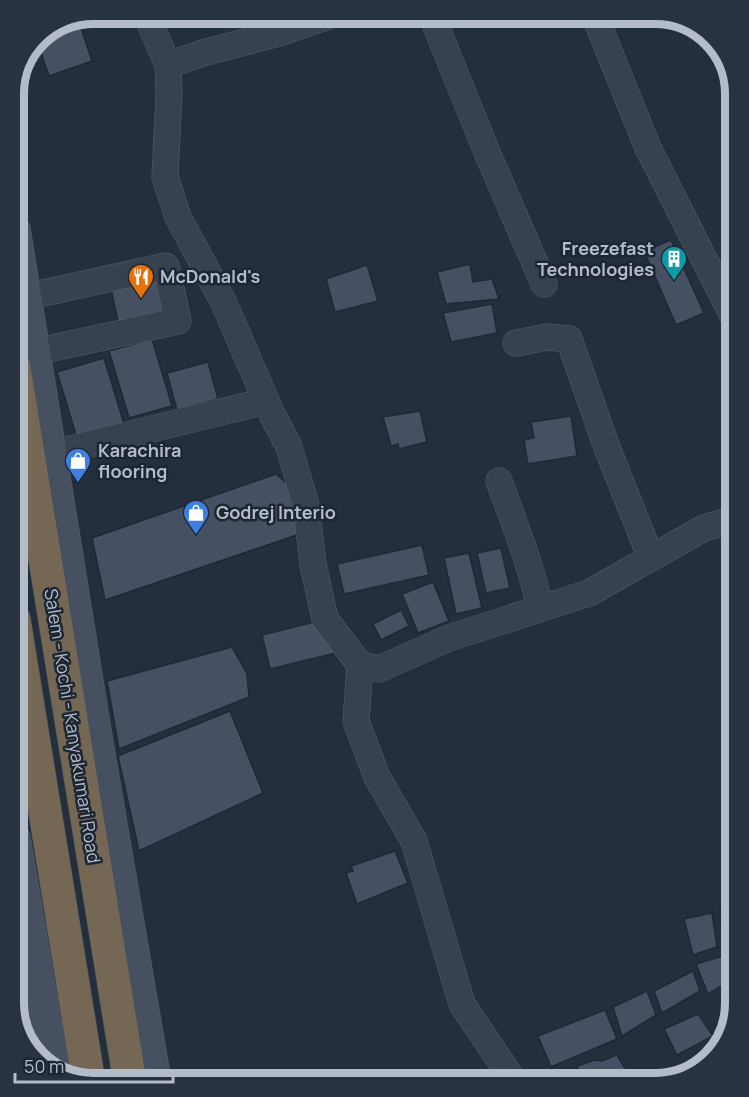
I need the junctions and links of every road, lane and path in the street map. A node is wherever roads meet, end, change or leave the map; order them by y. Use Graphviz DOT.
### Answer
graph roads {
  1 [pos="150,24"];
  2 [pos="305,24"];
  3 [pos="435,24"];
  4 [pos="598,24"];
  5 [pos="168,65"];
  6 [pos="544,284"];
  7 [pos="24,291"];
  8 [pos="25,297"];
  9 [pos="725,300"];
  10 [pos="516,343"];
  11 [pos="24,360"];
  12 [pos="266,401"];
  13 [pos="50,454"];
  14 [pos="499,481"];
  15 [pos="725,522"];
  16 [pos="651,558"];
  17 [pos="540,608"];
  18 [pos="61,656"];
  19 [pos="24,663"];
  20 [pos="360,665"];
  21 [pos="24,682"];
  22 [pos="24,907"];
  23 [pos="82,1040"];
  24 [pos="45,1050"];
  25 [pos="87,1073"];
  26 [pos="128,1073"];
  27 [pos="153,1073"];
  28 [pos="508,1073"];
  1 -- 5 [label="street"];
  2 -- 5 [label="street"];
  3 -- 6 [label="street"];
  4 -- 9 [label="street"];
  5 -- 12 [label="street"];
  7 -- 8 [label="street"];
  8 -- 11 [label="street"];
  8 -- 11 [label="street"];
  10 -- 16 [label="street"];
  11 -- 13 [label="street"];
  11 -- 18 [label="highway, Salem - Kochi - Kanyakumari Road"];
  12 -- 13 [label="street"];
  12 -- 20 [label="street"];
  13 -- 27 [label="street"];
  14 -- 17 [label="street"];
  15 -- 16 [label="street"];
  16 -- 17 [label="street"];
  17 -- 20 [label="street"];
  18 -- 19 [label="highway"];
  18 -- 26 [label="highway, Salem - Kochi - Kanyakumari Road"];
  20 -- 28 [label="street"];
  21 -- 23 [label="highway"];
  22 -- 24 [label="street"];
  23 -- 24 [label="street"];
  23 -- 25 [label="highway"];
}
